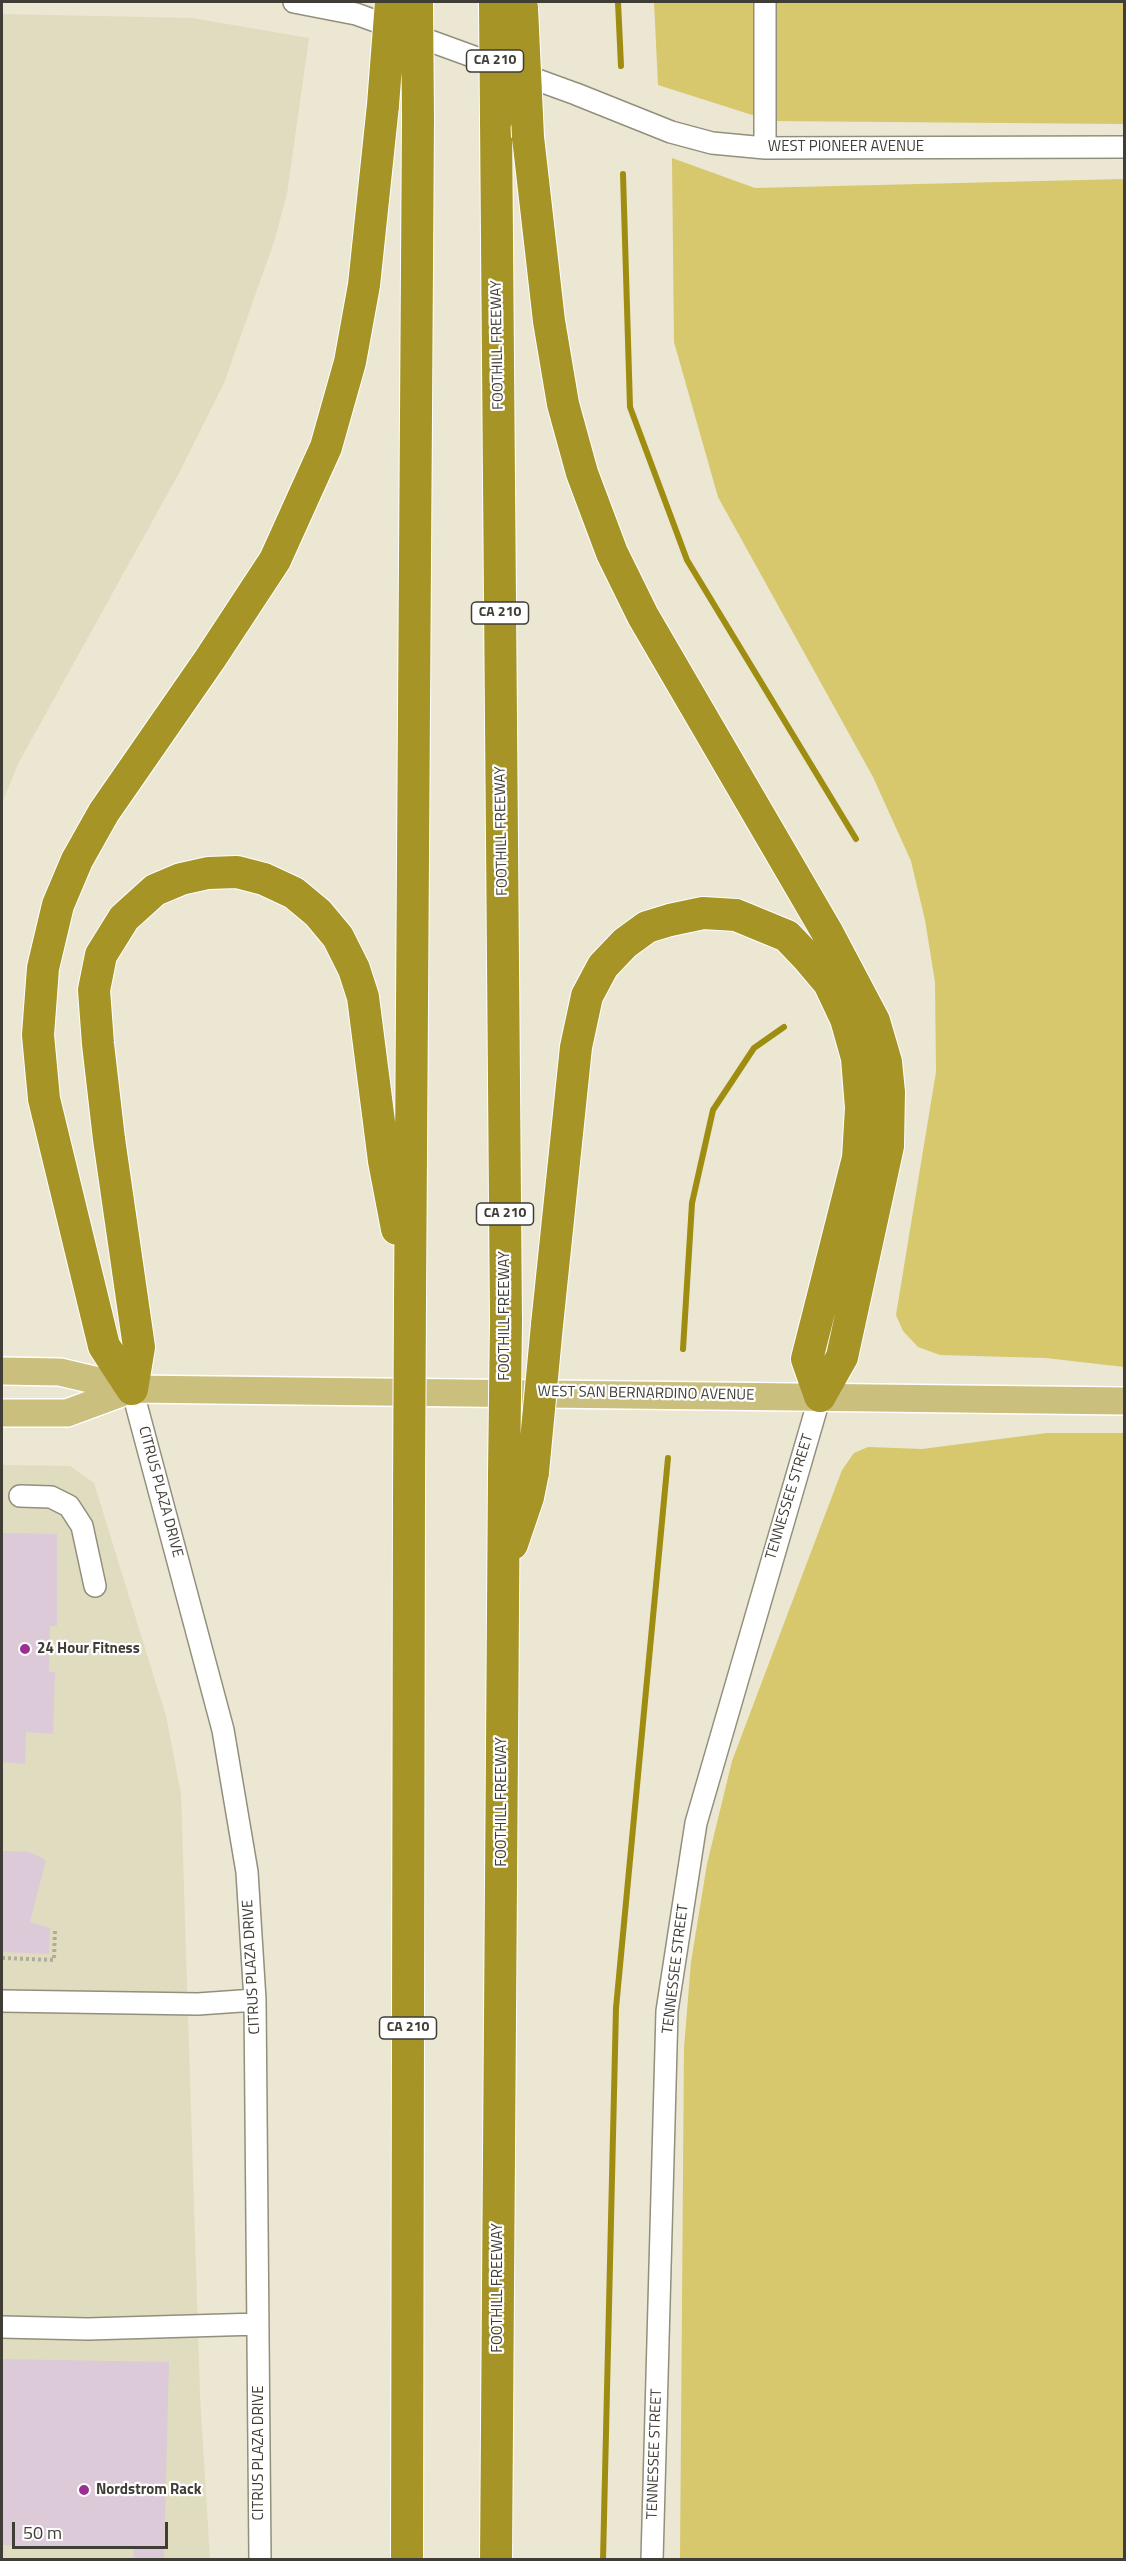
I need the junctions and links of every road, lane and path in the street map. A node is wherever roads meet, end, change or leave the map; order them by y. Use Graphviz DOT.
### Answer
graph roads {
  1 [pos="294,2"];
  2 [pos="391,2"];
  3 [pos="417,2"];
  4 [pos="765,2"];
  5 [pos="513,4"];
  6 [pos="1125,147"];
  7 [pos="765,148"];
  8 [pos="411,1301"];
  9 [pos="2,1371"];
  10 [pos="132,1389"];
  11 [pos="820,1396"];
  12 [pos="1125,1401"];
  13 [pos="2,1413"];
  14 [pos="519,1473"];
  15 [pos="20,1496"];
  16 [pos="95,1586"];
  17 [pos="55,1928"];
  18 [pos="2,1958"];
  19 [pos="255,2000"];
  20 [pos="2,2001"];
  21 [pos="258,2324"];
  22 [pos="2,2326"];
  23 [pos="260,2559"];
  24 [pos="407,2559"];
  25 [pos="496,2559"];
  26 [pos="652,2559"];
  1 -- 7 [label="street, WEST PIONEER AVENUE"];
  2 -- 10 [label="highway, bridge"];
  3 -- 8 [label="highway, CA 210, bridge"];
  4 -- 7 [label="street"];
  5 -- 11 [label="highway, bridge"];
  5 -- 14 [label="highway, FOOTHILL FREEWAY / CA 210, bridge"];
  6 -- 7 [label="street, WEST PIONEER AVENUE"];
  8 -- 10 [label="highway"];
  8 -- 24 [label="highway, CA 210, bridge"];
  9 -- 10 [label="main road"];
  10 -- 11 [label="main road, WEST SAN BERNARDINO AVENUE"];
  10 -- 13 [label="main road"];
  10 -- 19 [label="street, CITRUS PLAZA DRIVE"];
  11 -- 12 [label="main road, WEST SAN BERNARDINO AVENUE"];
  11 -- 14 [label="highway, bridge"];
  11 -- 26 [label="street, TENNESSEE STREET"];
  14 -- 25 [label="highway, FOOTHILL FREEWAY / CA 210"];
  15 -- 16 [label="street"];
  17 -- 18 [label="path"];
  19 -- 20 [label="street"];
  19 -- 21 [label="street, CITRUS PLAZA DRIVE"];
  21 -- 22 [label="street"];
  21 -- 23 [label="street, CITRUS PLAZA DRIVE"];
}
